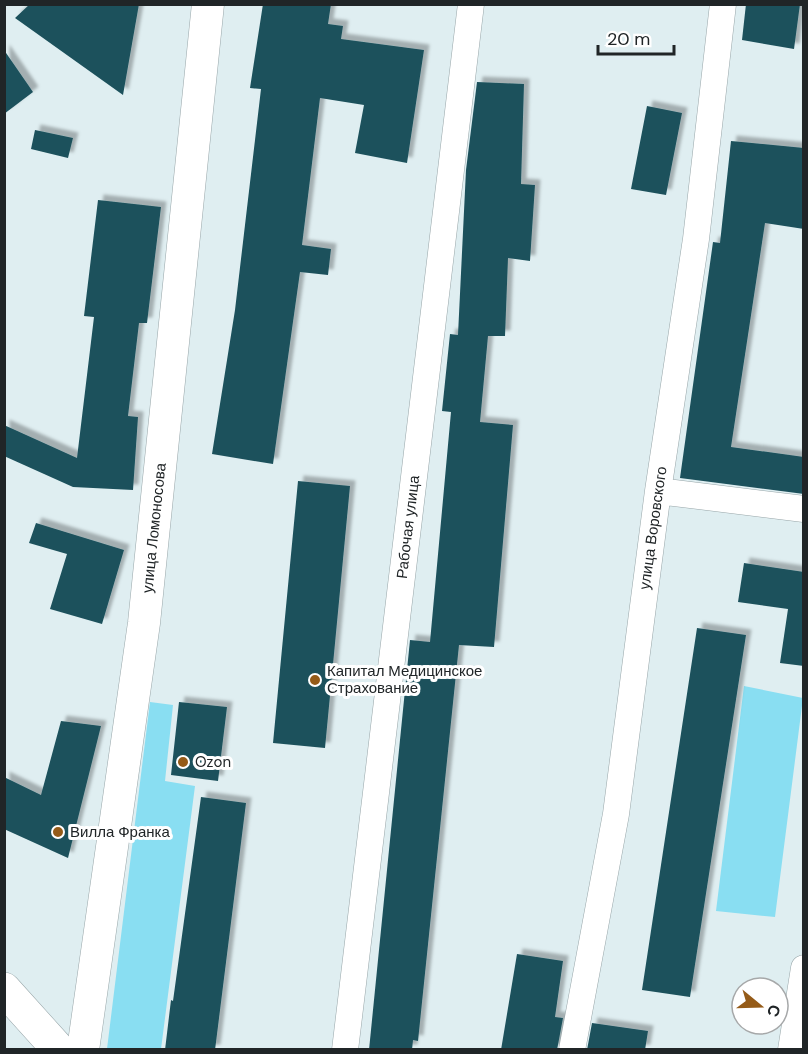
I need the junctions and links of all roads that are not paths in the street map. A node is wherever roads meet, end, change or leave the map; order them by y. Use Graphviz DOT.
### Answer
graph roads {
  1 [pos="208,4"];
  2 [pos="471,4"];
  3 [pos="723,4"];
  4 [pos="658,491"];
  5 [pos="804,509"];
  6 [pos="804,968"];
  7 [pos="4,989"];
  8 [pos="59,1050"];
  9 [pos="83,1050"];
  10 [pos="345,1050"];
  11 [pos="572,1050"];
  12 [pos="791,1050"];
  1 -- 9 [label="street, улица Ломоносова"];
  2 -- 10 [label="street, Рабочая улица"];
  3 -- 4 [label="street, улица Воровского"];
  4 -- 5 [label="street"];
  4 -- 11 [label="street, улица Воровского"];
  6 -- 12 [label="street"];
  7 -- 8 [label="main road"];
}
